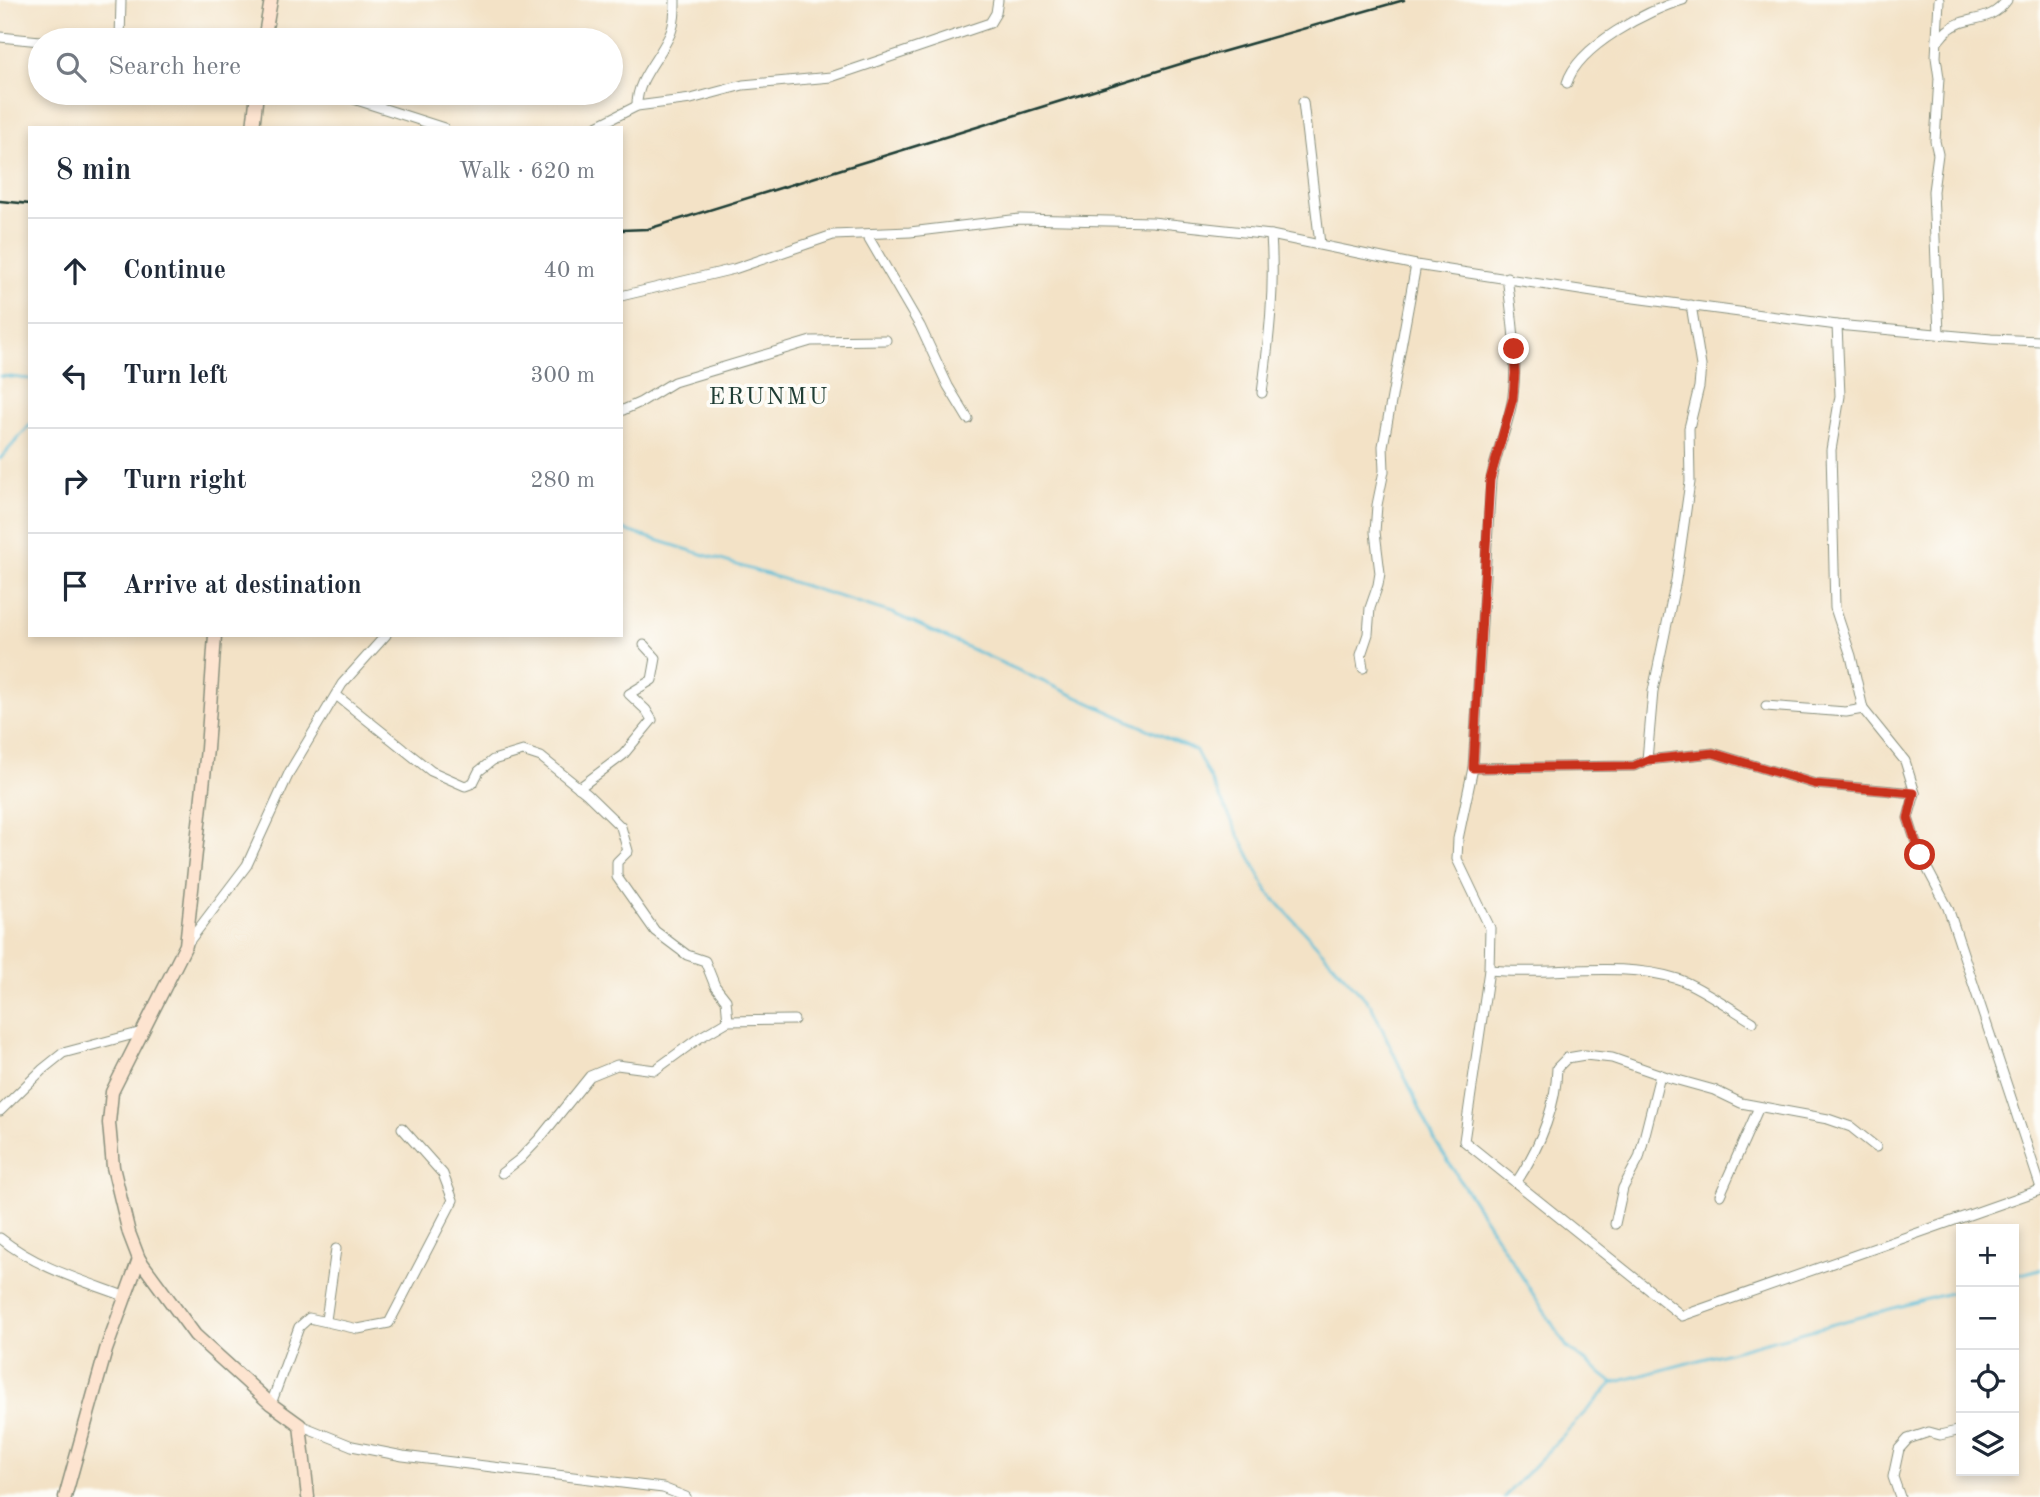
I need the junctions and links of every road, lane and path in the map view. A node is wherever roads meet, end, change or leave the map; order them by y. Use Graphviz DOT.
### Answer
graph roads {
  1 [pos="121,0"];
  2 [pos="271,0"];
  3 [pos="675,0"];
  4 [pos="998,0"];
  5 [pos="1683,0"];
  6 [pos="1939,0"];
  7 [pos="2007,0"];
  8 [pos="120,28"];
  9 [pos="266,28"];
  10 [pos="0,37"];
  11 [pos="28,40"];
  12 [pos="1937,42"];
  13 [pos="1567,83"];
  14 [pos="1303,102"];
  15 [pos="256,105"];
  16 [pos="372,105"];
  17 [pos="638,106"];
  18 [pos="253,126"];
  19 [pos="438,126"];
  20 [pos="597,126"];
  21 [pos="867,235"];
  22 [pos="1272,235"];
  23 [pos="1320,244"];
  24 [pos="1416,265"];
  25 [pos="1507,277"];
  26 [pos="623,296"];
  27 [pos="1691,304"];
  28 [pos="1836,325"];
  29 [pos="1939,334"];
  30 [pos="886,340"];
  31 [pos="2040,341"];
  32 [pos="1262,393"];
  33 [pos="623,410"];
  34 [pos="968,419"];
  35 [pos="215,637"];
  36 [pos="384,637"];
  37 [pos="643,645"];
  38 [pos="1363,668"];
  39 [pos="336,695"];
  40 [pos="1766,706"];
  41 [pos="1863,709"];
  42 [pos="1647,760"];
  43 [pos="1473,768"];
  44 [pos="579,788"];
  45 [pos="1914,793"];
  46 [pos="186,945"];
  47 [pos="1489,970"];
  48 [pos="794,1020"];
  49 [pos="728,1021"];
  50 [pos="1753,1022"];
  51 [pos="142,1032"];
  52 [pos="1660,1075"];
  53 [pos="1759,1107"];
  54 [pos="0,1111"];
  55 [pos="402,1128"];
  56 [pos="1876,1147"];
  57 [pos="502,1173"];
  58 [pos="1516,1183"];
  59 [pos="2040,1188"];
  60 [pos="1720,1195"];
  61 [pos="1615,1224"];
  62 [pos="0,1238"];
  63 [pos="336,1249"];
  64 [pos="138,1259"];
  65 [pos="124,1296"];
  66 [pos="326,1320"];
  67 [pos="271,1404"];
  68 [pos="300,1425"];
  69 [pos="1956,1431"];
  70 [pos="65,1497"];
  71 [pos="308,1497"];
  72 [pos="686,1497"];
  73 [pos="1900,1497"];
  1 -- 8 [label="street"];
  2 -- 9 [label="street"];
  3 -- 17 [label="street"];
  4 -- 17 [label="street"];
  5 -- 13 [label="street"];
  6 -- 12 [label="street"];
  7 -- 12 [label="street"];
  10 -- 11 [label="street"];
  12 -- 29 [label="street"];
  14 -- 23 [label="street"];
  15 -- 18 [label="street"];
  16 -- 19 [label="street"];
  17 -- 20 [label="street"];
  21 -- 22 [label="street"];
  21 -- 26 [label="street"];
  21 -- 34 [label="street"];
  22 -- 23 [label="street"];
  22 -- 32 [label="street"];
  23 -- 24 [label="street"];
  24 -- 25 [label="street"];
  24 -- 38 [label="street"];
  25 -- 27 [label="street"];
  25 -- 43 [label="street"];
  27 -- 28 [label="street"];
  27 -- 42 [label="street"];
  28 -- 29 [label="street"];
  28 -- 41 [label="street"];
  29 -- 31 [label="street"];
  30 -- 33 [label="street"];
  35 -- 46 [label="street"];
  36 -- 39 [label="street"];
  37 -- 44 [label="street"];
  39 -- 44 [label="street"];
  39 -- 46 [label="street"];
  40 -- 41 [label="street"];
  41 -- 45 [label="street"];
  42 -- 43 [label="street"];
  42 -- 45 [label="street"];
  43 -- 47 [label="street"];
  44 -- 49 [label="street"];
  45 -- 59 [label="street"];
  46 -- 51 [label="street"];
  47 -- 50 [label="street"];
  47 -- 58 [label="street"];
  48 -- 49 [label="street"];
  49 -- 57 [label="street"];
  51 -- 54 [label="street"];
  51 -- 64 [label="street"];
  52 -- 53 [label="street"];
  52 -- 58 [label="street"];
  52 -- 61 [label="street"];
  53 -- 56 [label="street"];
  53 -- 60 [label="street"];
  55 -- 66 [label="street"];
  58 -- 59 [label="street"];
  62 -- 65 [label="street"];
  63 -- 66 [label="street"];
  64 -- 65 [label="street"];
  64 -- 67 [label="street"];
  65 -- 70 [label="street"];
  66 -- 67 [label="street"];
  67 -- 68 [label="street"];
  68 -- 71 [label="street"];
  68 -- 72 [label="street"];
  69 -- 73 [label="street"];
}
